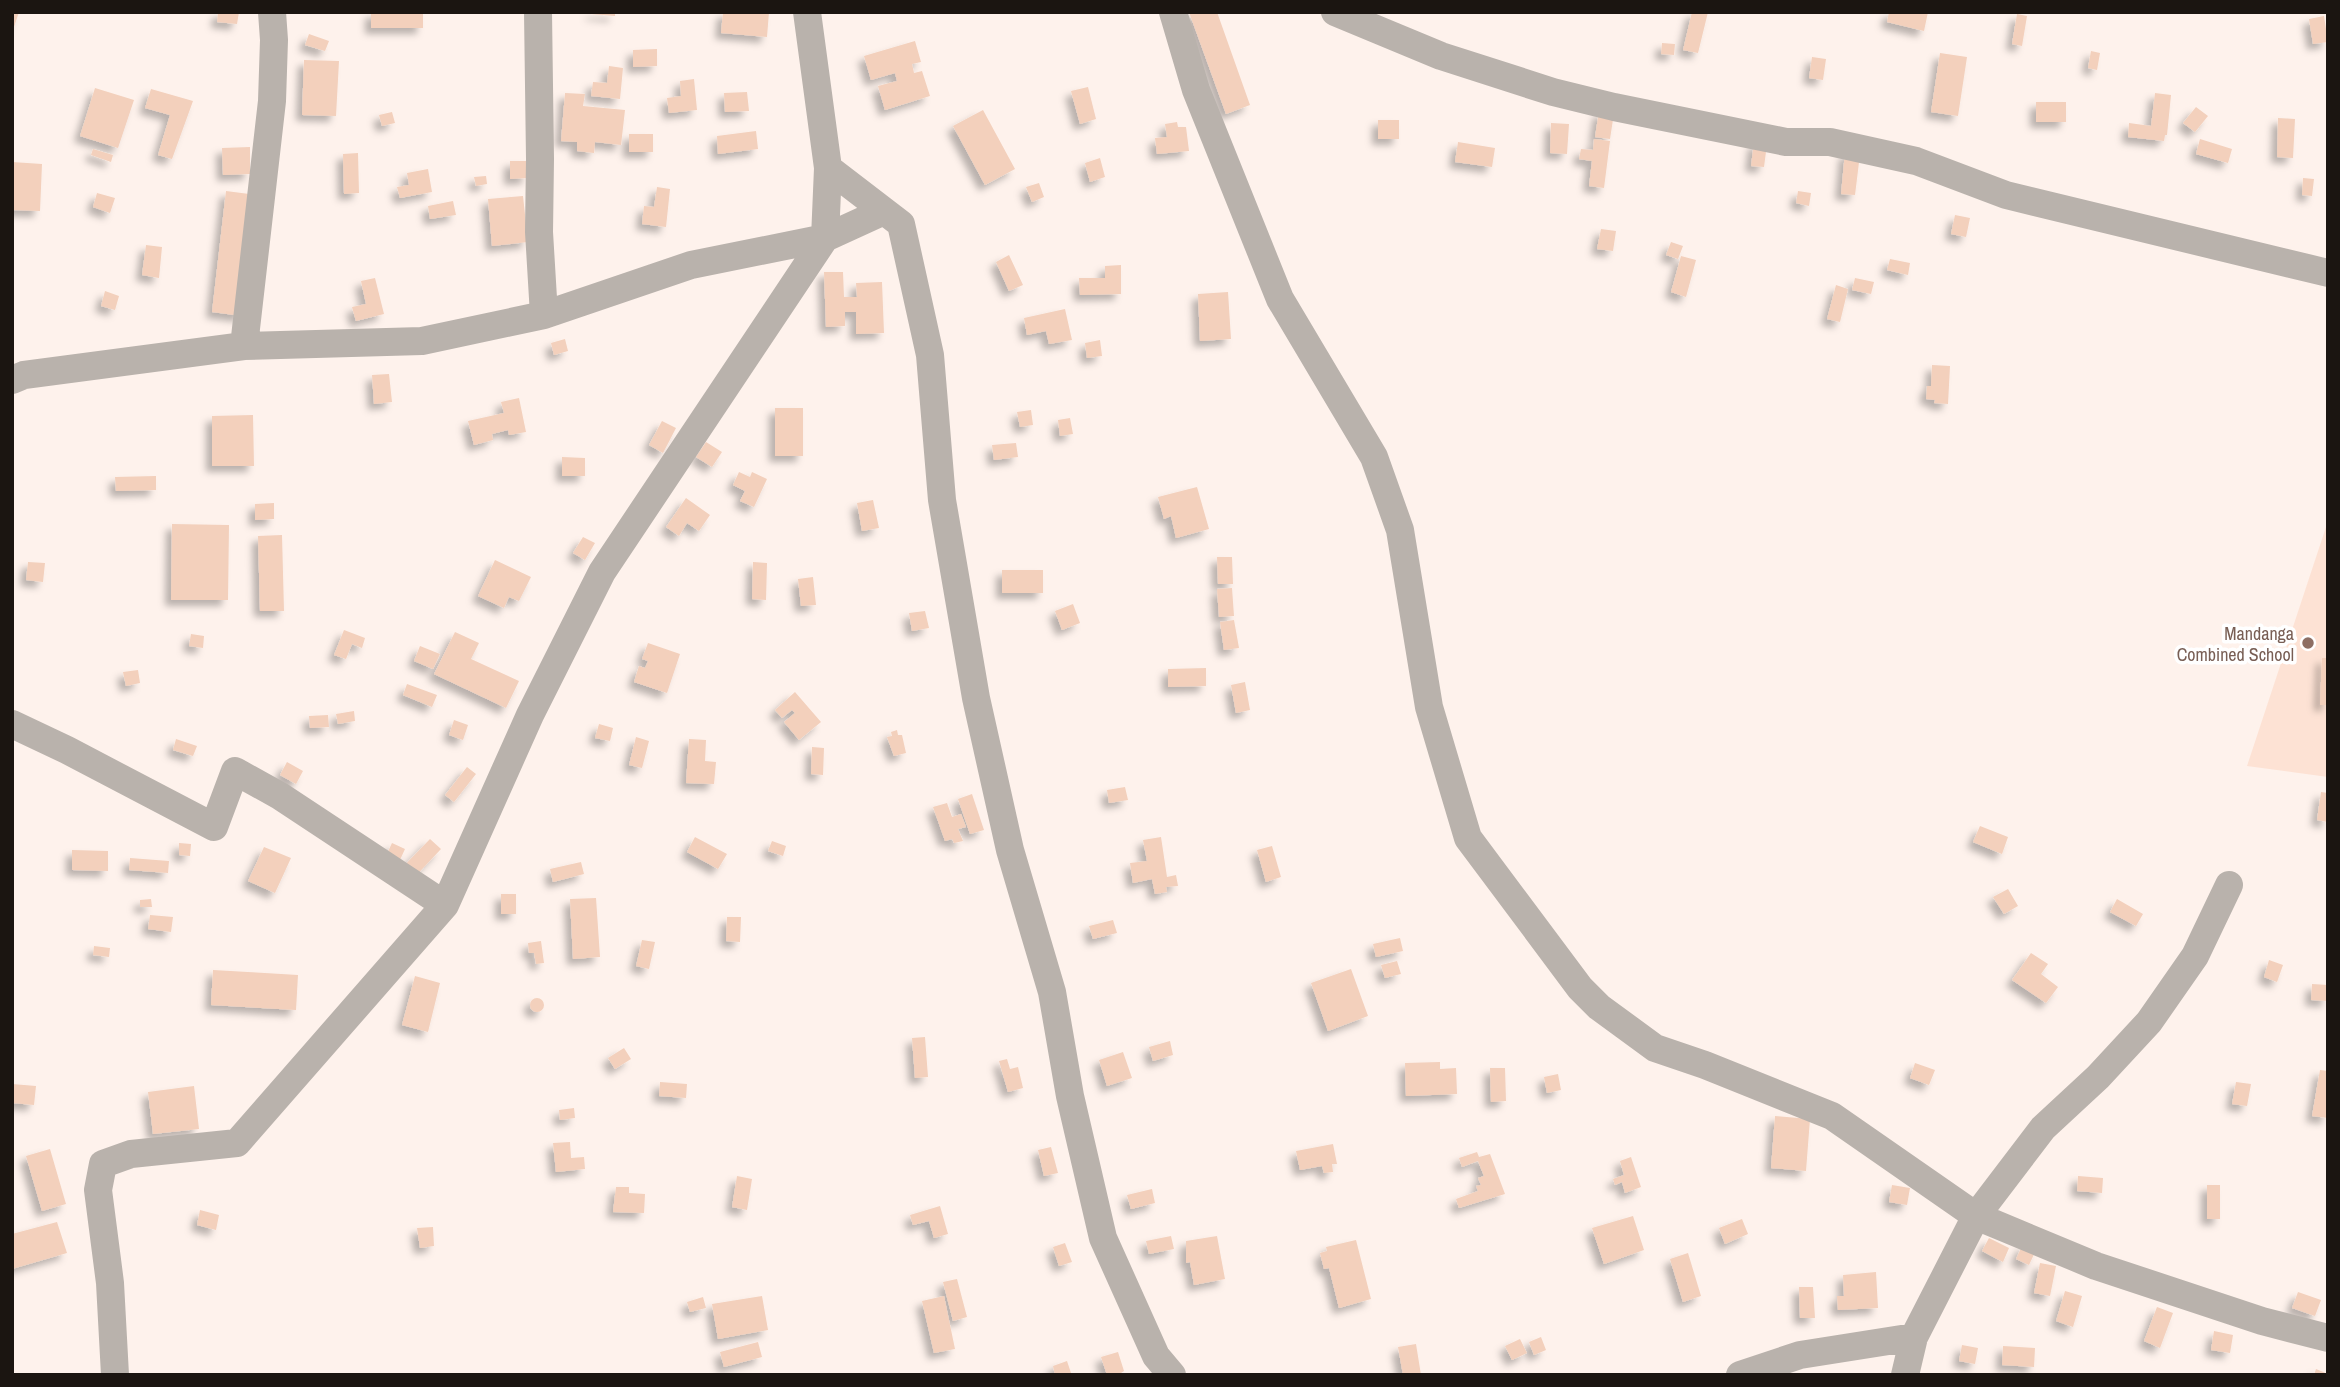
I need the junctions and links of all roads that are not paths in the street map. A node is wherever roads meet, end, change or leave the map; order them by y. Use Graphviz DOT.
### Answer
graph roads {
  1 [pos="272,12"];
  2 [pos="538,12"];
  3 [pos="807,12"];
  4 [pos="1173,12"];
  5 [pos="1335,12"];
  6 [pos="828,168"];
  7 [pos="884,211"];
  8 [pos="825,238"];
  9 [pos="2328,273"];
  10 [pos="544,315"];
  11 [pos="244,346"];
  12 [pos="12,380"];
  13 [pos="12,724"];
  14 [pos="2229,885"];
  15 [pos="445,905"];
  16 [pos="1976,1216"];
  17 [pos="1914,1337"];
  18 [pos="2328,1338"];
  19 [pos="115,1375"];
  20 [pos="1172,1375"];
  21 [pos="1740,1375"];
  22 [pos="1905,1375"];
  1 -- 11 [label="street"];
  2 -- 10 [label="street"];
  3 -- 6 [label="street"];
  4 -- 16 [label="street"];
  5 -- 9 [label="street"];
  6 -- 7 [label="street"];
  6 -- 8 [label="street"];
  7 -- 8 [label="street"];
  7 -- 20 [label="street"];
  8 -- 10 [label="street"];
  8 -- 15 [label="street"];
  10 -- 11 [label="street"];
  11 -- 12 [label="street"];
  13 -- 15 [label="street"];
  14 -- 16 [label="street"];
  15 -- 19 [label="street"];
  16 -- 17 [label="street"];
  16 -- 18 [label="street"];
  17 -- 21 [label="street"];
  17 -- 22 [label="street"];
}
